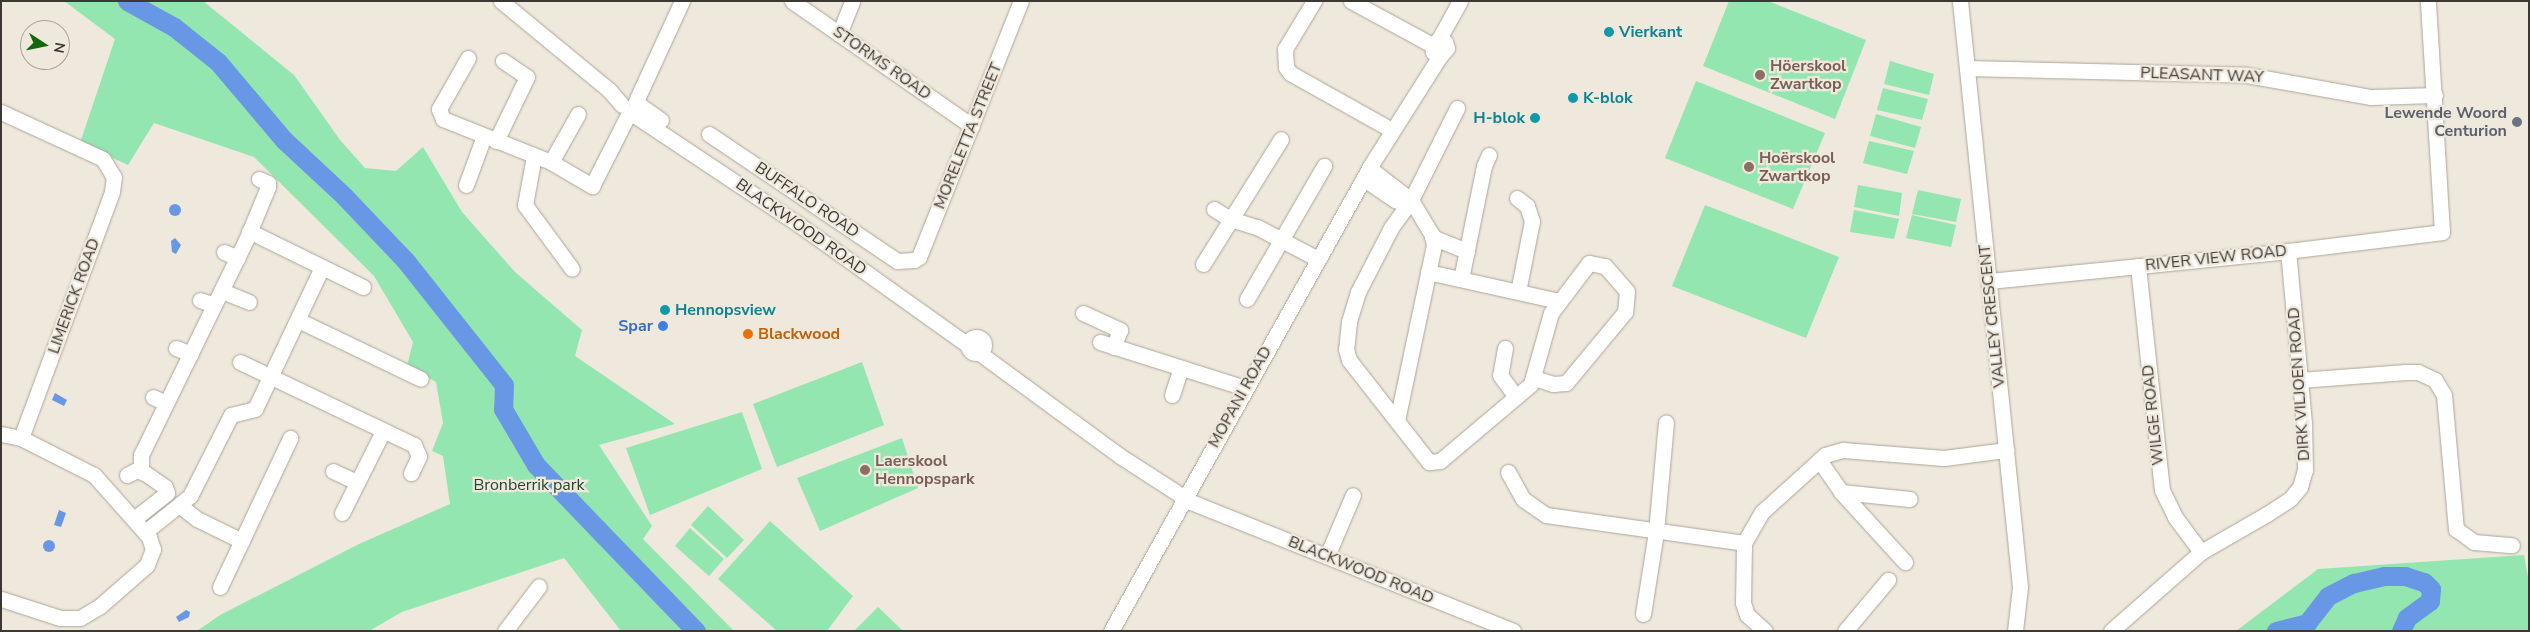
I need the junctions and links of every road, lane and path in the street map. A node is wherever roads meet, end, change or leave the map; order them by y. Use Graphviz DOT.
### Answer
graph roads {
  1 [pos="501,1"];
  2 [pos="682,1"];
  3 [pos="792,1"];
  4 [pos="852,1"];
  5 [pos="1021,1"];
  6 [pos="1314,1"];
  7 [pos="1351,1"];
  8 [pos="1460,1"];
  9 [pos="1470,1"];
  10 [pos="1960,1"];
  11 [pos="2428,1"];
  12 [pos="840,34"];
  13 [pos="1438,47"];
  14 [pos="468,58"];
  15 [pos="503,61"];
  16 [pos="1967,68"];
  17 [pos="2435,95"];
  18 [pos="630,105"];
  19 [pos="1457,108"];
  20 [pos="1,112"];
  21 [pos="578,114"];
  22 [pos="972,126"];
  23 [pos="1388,128"];
  24 [pos="709,134"];
  25 [pos="490,138"];
  26 [pos="1281,139"];
  27 [pos="1489,155"];
  28 [pos="534,156"];
  29 [pos="551,162"];
  30 [pos="1324,166"];
  31 [pos="1368,171"];
  32 [pos="259,179"];
  33 [pos="466,185"];
  34 [pos="1517,198"];
  35 [pos="1410,204"];
  36 [pos="1214,210"];
  37 [pos="1230,219"];
  38 [pos="1432,237"];
  39 [pos="251,238"];
  40 [pos="1282,240"];
  41 [pos="1467,251"];
  42 [pos="2288,252"];
  43 [pos="1318,259"];
  44 [pos="906,262"];
  45 [pos="1203,264"];
  46 [pos="2138,266"];
  47 [pos="322,267"];
  48 [pos="572,269"];
  49 [pos="1428,272"];
  50 [pos="1461,280"];
  51 [pos="1989,281"];
  52 [pos="363,287"];
  53 [pos="1518,292"];
  54 [pos="220,294"];
  55 [pos="1247,299"];
  56 [pos="1559,301"];
  57 [pos="249,302"];
  58 [pos="1083,313"];
  59 [pos="298,320"];
  60 [pos="176,348"];
  61 [pos="197,348"];
  62 [pos="1505,348"];
  63 [pos="240,362"];
  64 [pos="1180,368"];
  65 [pos="271,378"];
  66 [pos="1534,378"];
  67 [pos="422,379"];
  68 [pos="2300,380"];
  69 [pos="1245,388"];
  70 [pos="1172,395"];
  71 [pos="1516,397"];
  72 [pos="1396,421"];
  73 [pos="1666,422"];
  74 [pos="383,430"];
  75 [pos="1,434"];
  76 [pos="21,438"];
  77 [pos="290,438"];
  78 [pos="2006,450"];
  79 [pos="1820,460"];
  80 [pos="332,471"];
  81 [pos="1508,472"];
  82 [pos="144,473"];
  83 [pos="411,473"];
  84 [pos="127,475"];
  85 [pos="357,482"];
  86 [pos="1841,492"];
  87 [pos="1185,495"];
  88 [pos="1353,496"];
  89 [pos="173,498"];
  90 [pos="1910,499"];
  91 [pos="342,512"];
  92 [pos="134,519"];
  93 [pos="145,532"];
  94 [pos="1656,532"];
  95 [pos="242,541"];
  96 [pos="1744,543"];
  97 [pos="2512,545"];
  98 [pos="2201,552"];
  99 [pos="1327,556"];
  100 [pos="1905,562"];
  101 [pos="1888,580"];
  102 [pos="539,586"];
  103 [pos="220,587"];
  104 [pos="1,599"];
  105 [pos="1644,614"];
  106 [pos="505,631"];
  107 [pos="1111,631"];
  108 [pos="1513,631"];
  109 [pos="1765,631"];
  110 [pos="1845,631"];
  111 [pos="2015,631"];
  112 [pos="2111,631"];
  1 -- 18 [label="street"];
  2 -- 18 [label="street"];
  3 -- 12 [label="street, STORMS ROAD"];
  4 -- 12 [label="street"];
  5 -- 22 [label="street, MORELETTA STREET"];
  6 -- 23 [label="street"];
  7 -- 13 [label="street"];
  8 -- 13 [label="street, MOPANI ROAD"];
  9 -- 13 [label="street, MOPANI ROAD"];
  10 -- 16 [label="street, VALLEY CRESCENT"];
  11 -- 17 [label="street"];
  12 -- 22 [label="street, STORMS ROAD"];
  13 -- 23 [label="street, MOPANI ROAD"];
  13 -- 31 [label="street, MOPANI ROAD"];
  14 -- 25 [label="street"];
  15 -- 25 [label="street"];
  16 -- 17 [label="street, PLEASANT WAY"];
  16 -- 51 [label="street, VALLEY CRESCENT"];
  17 -- 42 [label="street, RIVER VIEW ROAD"];
  18 -- 29 [label="street"];
  18 -- 87 [label="street, BLACKWOOD ROAD"];
  19 -- 35 [label="street"];
  20 -- 76 [label="street, LIMERICK ROAD"];
  21 -- 29 [label="street"];
  22 -- 44 [label="street, MORELETTA STREET"];
  23 -- 31 [label="street, MOPANI ROAD"];
  24 -- 44 [label="street, BUFFALO ROAD"];
  25 -- 28 [label="street"];
  25 -- 33 [label="street"];
  26 -- 37 [label="street"];
  27 -- 41 [label="street"];
  28 -- 29 [label="street"];
  28 -- 48 [label="street"];
  30 -- 40 [label="street"];
  31 -- 35 [label="street"];
  31 -- 43 [label="street, MOPANI ROAD"];
  32 -- 39 [label="street"];
  34 -- 53 [label="street"];
  35 -- 38 [label="street"];
  35 -- 72 [label="street"];
  36 -- 37 [label="street"];
  37 -- 40 [label="street"];
  37 -- 45 [label="street"];
  38 -- 41 [label="street"];
  38 -- 49 [label="street"];
  39 -- 47 [label="street"];
  39 -- 54 [label="street"];
  40 -- 43 [label="street"];
  40 -- 55 [label="street"];
  41 -- 50 [label="street"];
  42 -- 46 [label="street, RIVER VIEW ROAD"];
  42 -- 68 [label="street, DIRK VILJOEN ROAD"];
  43 -- 69 [label="street, MOPANI ROAD"];
  46 -- 51 [label="street, RIVER VIEW ROAD"];
  46 -- 98 [label="street, WILGE ROAD"];
  47 -- 52 [label="street"];
  47 -- 59 [label="street"];
  49 -- 50 [label="street"];
  49 -- 72 [label="street"];
  50 -- 53 [label="street"];
  51 -- 78 [label="street, VALLEY CRESCENT"];
  53 -- 56 [label="street"];
  54 -- 57 [label="street"];
  54 -- 61 [label="street"];
  56 -- 66 [label="street"];
  56 -- 66 [label="street"];
  58 -- 64 [label="street"];
  59 -- 65 [label="street"];
  59 -- 67 [label="street"];
  60 -- 61 [label="street"];
  61 -- 82 [label="street"];
  62 -- 71 [label="street"];
  63 -- 65 [label="street"];
  64 -- 69 [label="street"];
  64 -- 70 [label="street"];
  65 -- 74 [label="street"];
  65 -- 89 [label="street"];
  66 -- 71 [label="street"];
  68 -- 97 [label="street"];
  68 -- 98 [label="street, DIRK VILJOEN ROAD"];
  69 -- 87 [label="street, MOPANI ROAD"];
  71 -- 72 [label="street"];
  73 -- 94 [label="street"];
  74 -- 83 [label="street"];
  74 -- 85 [label="street"];
  75 -- 76 [label="street"];
  76 -- 92 [label="street"];
  77 -- 95 [label="street"];
  78 -- 79 [label="street"];
  78 -- 111 [label="street, VALLEY CRESCENT"];
  79 -- 86 [label="street"];
  79 -- 96 [label="street"];
  80 -- 85 [label="street"];
  81 -- 94 [label="street"];
  82 -- 84 [label="street"];
  82 -- 89 [label="street"];
  85 -- 91 [label="street"];
  86 -- 90 [label="street"];
  86 -- 100 [label="street"];
  87 -- 99 [label="street, BLACKWOOD ROAD"];
  87 -- 107 [label="street, MOPANI ROAD"];
  88 -- 99 [label="street"];
  89 -- 92 [label="street"];
  89 -- 93 [label="street"];
  89 -- 95 [label="street"];
  92 -- 93 [label="street"];
  93 -- 104 [label="street"];
  94 -- 96 [label="street"];
  94 -- 105 [label="street"];
  95 -- 103 [label="street"];
  96 -- 109 [label="street"];
  98 -- 112 [label="street, DIRK VILJOEN ROAD"];
  99 -- 108 [label="street, BLACKWOOD ROAD"];
  101 -- 110 [label="street"];
  102 -- 106 [label="street"];
}
